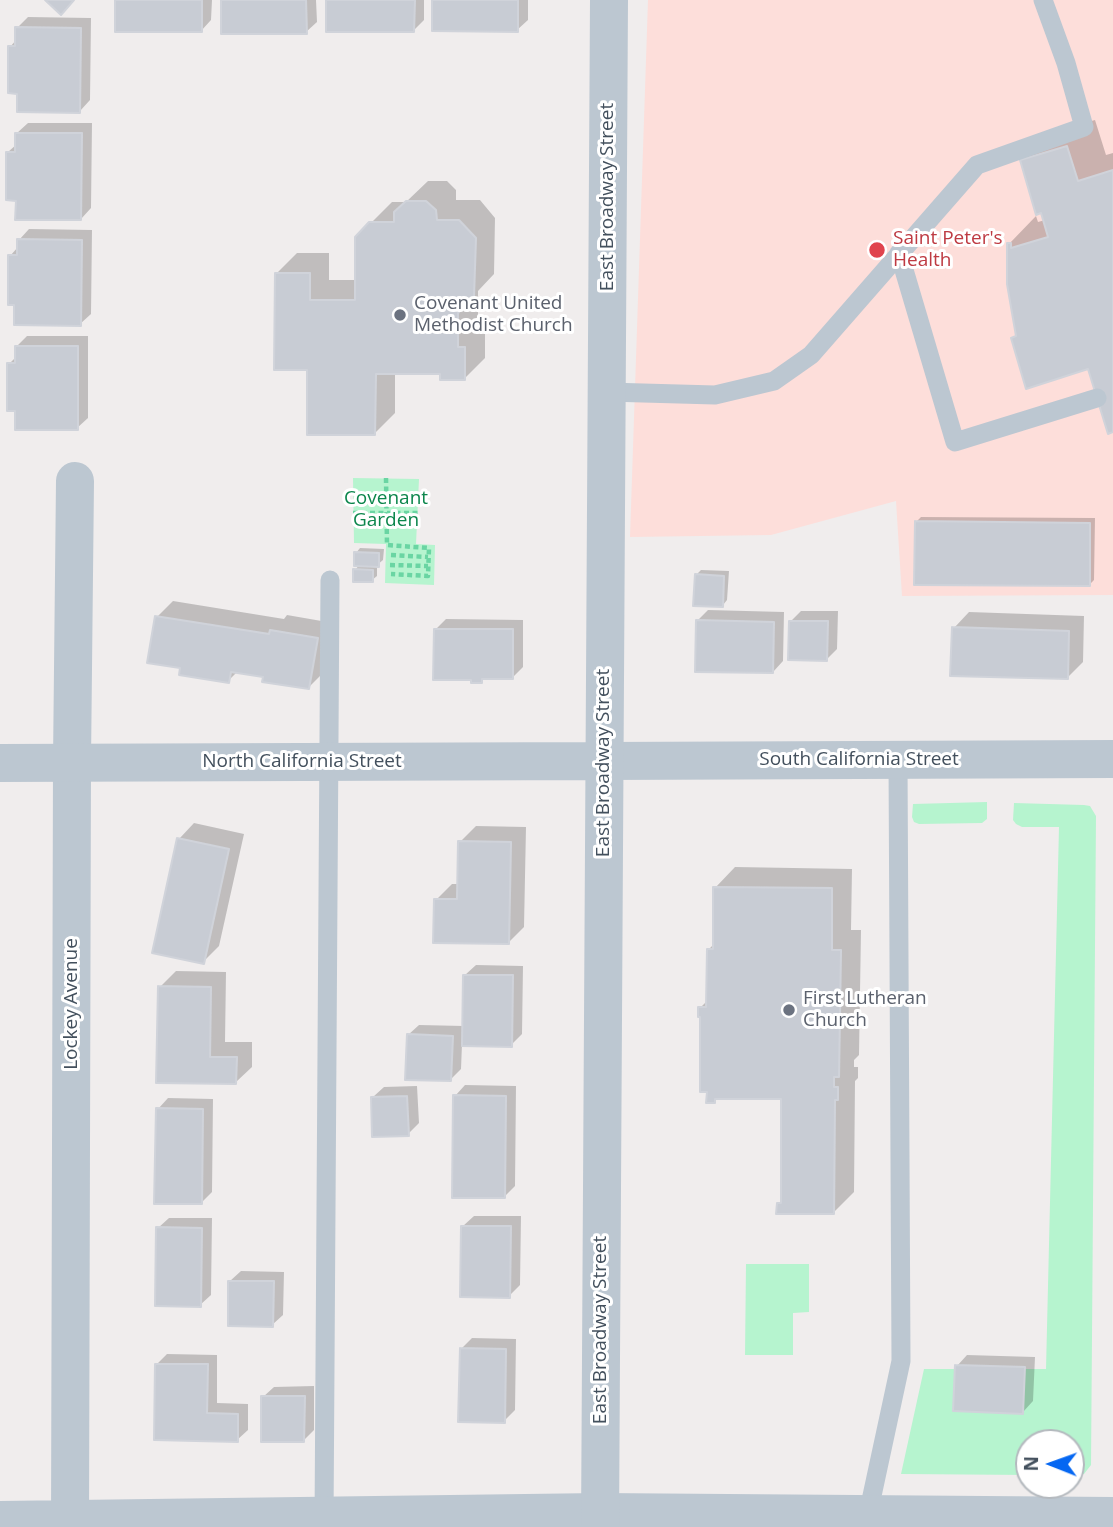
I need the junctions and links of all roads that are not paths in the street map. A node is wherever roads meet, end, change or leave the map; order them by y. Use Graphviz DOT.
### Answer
graph roads {
  1 [pos="609,0"];
  2 [pos="1043,0"];
  3 [pos="900,253"];
  4 [pos="607,392"];
  5 [pos="1097,398"];
  6 [pos="75,481"];
  7 [pos="330,580"];
  8 [pos="1113,759"];
  9 [pos="898,760"];
  10 [pos="604,761"];
  11 [pos="0,762"];
  12 [pos="72,762"];
  13 [pos="330,762"];
  14 [pos="1113,1516"];
  15 [pos="0,1520"];
  16 [pos="600,1520"];
  17 [pos="867,1520"];
  18 [pos="324,1522"];
  19 [pos="70,1524"];
  1 -- 4 [label="street, East Broadway Street"];
  2 -- 3 [label="lane"];
  3 -- 4 [label="lane"];
  3 -- 5 [label="lane"];
  4 -- 10 [label="street, East Broadway Street"];
  6 -- 12 [label="street, Lockey Avenue"];
  7 -- 13 [label="lane"];
  8 -- 9 [label="street, South California Street"];
  9 -- 10 [label="street, South California Street"];
  9 -- 17 [label="lane"];
  10 -- 13 [label="street, North California Street"];
  10 -- 16 [label="street, East Broadway Street"];
  11 -- 12 [label="street, North California Street"];
  12 -- 13 [label="street, North California Street"];
  12 -- 19 [label="street, Lockey Avenue"];
  13 -- 18 [label="lane"];
  14 -- 17 [label="street"];
  15 -- 19 [label="street"];
  16 -- 17 [label="street"];
  16 -- 18 [label="street"];
  18 -- 19 [label="street"];
}
